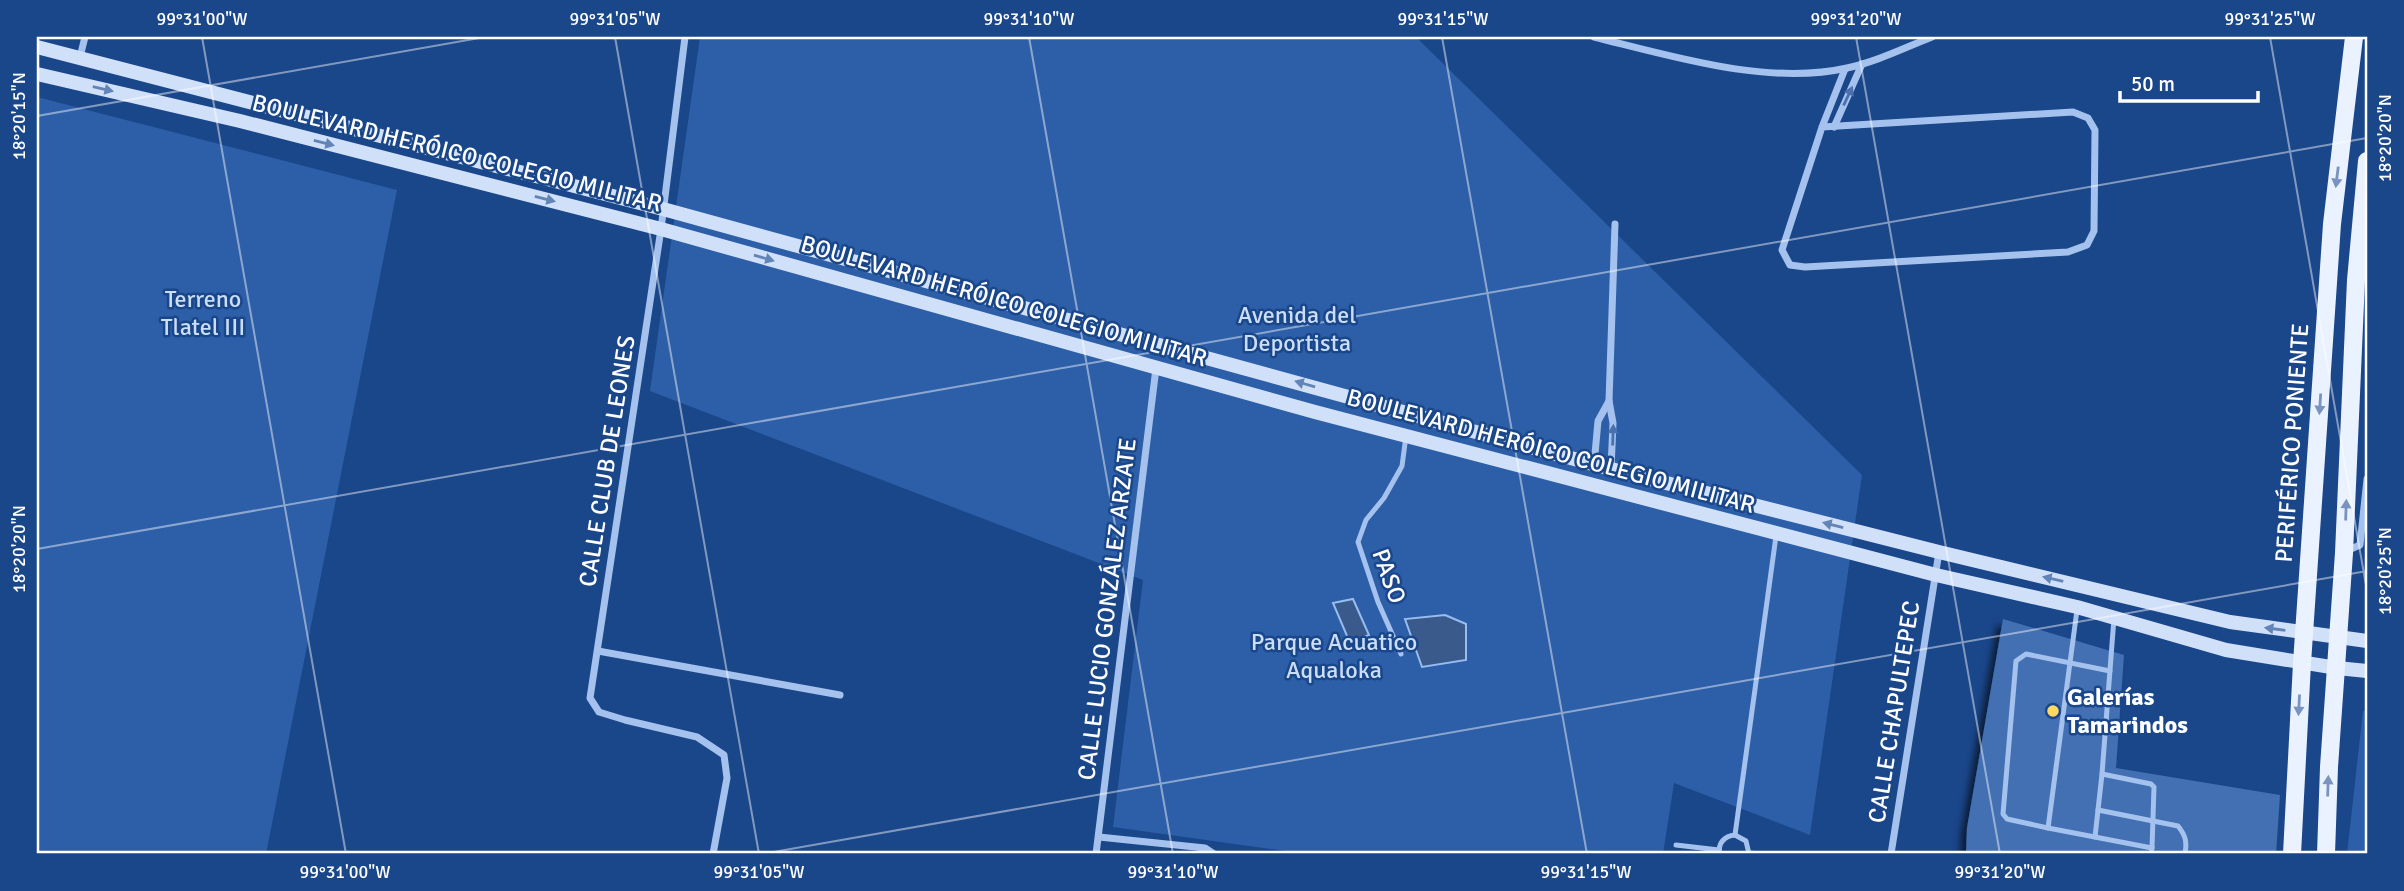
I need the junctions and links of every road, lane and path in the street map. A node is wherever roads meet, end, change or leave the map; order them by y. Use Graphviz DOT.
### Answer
graph roads {
  1 [pos="85,37"];
  2 [pos="685,37"];
  3 [pos="1594,37"];
  4 [pos="1932,37"];
  5 [pos="2354,37"];
  6 [pos="37,47"];
  7 [pos="80,57"];
  8 [pos="1862,64"];
  9 [pos="1844,69"];
  10 [pos="37,74"];
  11 [pos="1822,127"];
  12 [pos="1834,127"];
  13 [pos="2367,161"];
  14 [pos="663,209"];
  15 [pos="1615,224"];
  16 [pos="661,229"];
  17 [pos="1156,368"];
  18 [pos="1609,401"];
  19 [pos="1406,436"];
  20 [pos="1594,465"];
  21 [pos="1611,469"];
  22 [pos="2367,479"];
  23 [pos="1776,533"];
  24 [pos="1939,552"];
  25 [pos="2344,553"];
  26 [pos="1936,575"];
  27 [pos="2077,607"];
  28 [pos="2114,618"];
  29 [pos="2304,633"];
  30 [pos="2339,639"];
  31 [pos="2367,641"];
  32 [pos="598,651"];
  33 [pos="1401,654"];
  34 [pos="2070,662"];
  35 [pos="2302,663"];
  36 [pos="2337,668"];
  37 [pos="2110,671"];
  38 [pos="2367,671"];
  39 [pos="840,695"];
  40 [pos="2102,775"];
  41 [pos="2098,810"];
  42 [pos="2154,821"];
  43 [pos="2048,828"];
  44 [pos="1735,835"];
  45 [pos="1098,837"];
  46 [pos="2095,837"];
  47 [pos="1676,845"];
  48 [pos="2152,851"];
  49 [pos="1719,852"];
  50 [pos="713,854"];
  51 [pos="1096,854"];
  52 [pos="1214,854"];
  53 [pos="1749,854"];
  54 [pos="1761,854"];
  55 [pos="1891,854"];
  56 [pos="2185,854"];
  57 [pos="2292,854"];
  58 [pos="2326,854"];
  1 -- 7 [label="street"];
  2 -- 14 [label="street, CALLE CLUB DE LEONES"];
  3 -- 9 [label="street"];
  4 -- 8 [label="street"];
  5 -- 29 [label="main road, PERIFÉRICO PONIENTE, one-way"];
  6 -- 7 [label="main road, BOULEVARD HERÓICO COLEGIO MILITAR"];
  7 -- 14 [label="main road, BOULEVARD HERÓICO COLEGIO MILITAR"];
  8 -- 9 [label="street"];
  12 -- 8 [label="street, one-way"];
  9 -- 11 [label="street"];
  10 -- 16 [label="main road, BOULEVARD HERÓICO COLEGIO MILITAR, one-way"];
  11 -- 12 [label="street"];
  11 -- 12 [label="street"];
  25 -- 13 [label="main road, one-way"];
  14 -- 16 [label="street, CALLE CLUB DE LEONES"];
  20 -- 14 [label="main road, BOULEVARD HERÓICO COLEGIO MILITAR, one-way"];
  15 -- 18 [label="street"];
  16 -- 17 [label="main road, BOULEVARD HERÓICO COLEGIO MILITAR, one-way"];
  16 -- 32 [label="street, CALLE CLUB DE LEONES"];
  17 -- 19 [label="main road, BOULEVARD HERÓICO COLEGIO MILITAR"];
  17 -- 45 [label="street, CALLE LUCIO GONZÁLEZ ARZATE"];
  18 -- 20 [label="street"];
  21 -- 18 [label="street, one-way"];
  19 -- 23 [label="main road, BOULEVARD HERÓICO COLEGIO MILITAR"];
  19 -- 33 [label="lane, PASO"];
  20 -- 21 [label="main road, BOULEVARD HERÓICO COLEGIO MILITAR"];
  24 -- 21 [label="main road, BOULEVARD HERÓICO COLEGIO MILITAR, one-way"];
  22 -- 25 [label="street"];
  23 -- 26 [label="main road, BOULEVARD HERÓICO COLEGIO MILITAR"];
  23 -- 44 [label="lane"];
  24 -- 26 [label="street, CALLE CHAPULTEPEC"];
  29 -- 24 [label="main road, BOULEVARD HERÓICO COLEGIO MILITAR, one-way"];
  25 -- 30 [label="main road"];
  26 -- 27 [label="main road, BOULEVARD HERÓICO COLEGIO MILITAR"];
  26 -- 55 [label="street, CALLE CHAPULTEPEC"];
  27 -- 28 [label="main road, BOULEVARD HERÓICO COLEGIO MILITAR"];
  27 -- 34 [label="lane"];
  28 -- 35 [label="main road, BOULEVARD HERÓICO COLEGIO MILITAR"];
  28 -- 37 [label="lane"];
  29 -- 30 [label="main road, BOULEVARD HERÓICO COLEGIO MILITAR"];
  29 -- 35 [label="main road, PERIFÉRICO PONIENTE"];
  30 -- 31 [label="main road, BOULEVARD HERÓICO COLEGIO MILITAR"];
  30 -- 36 [label="main road"];
  32 -- 39 [label="street"];
  32 -- 50 [label="street, CALLE CLUB DE LEONES"];
  34 -- 37 [label="lane"];
  34 -- 43 [label="lane"];
  34 -- 43 [label="lane"];
  35 -- 36 [label="main road, BOULEVARD HERÓICO COLEGIO MILITAR"];
  35 -- 57 [label="main road, PERIFÉRICO PONIENTE, one-way"];
  36 -- 38 [label="main road, BOULEVARD HERÓICO COLEGIO MILITAR"];
  58 -- 36 [label="main road, one-way"];
  37 -- 40 [label="lane"];
  40 -- 41 [label="lane"];
  40 -- 42 [label="lane"];
  41 -- 42 [label="lane"];
  41 -- 46 [label="lane"];
  42 -- 48 [label="lane"];
  42 -- 56 [label="lane"];
  43 -- 46 [label="lane"];
  44 -- 49 [label="lane"];
  44 -- 53 [label="lane"];
  45 -- 51 [label="street, CALLE LUCIO GONZÁLEZ ARZATE"];
  45 -- 52 [label="street"];
  46 -- 48 [label="lane"];
  47 -- 49 [label="lane"];
  53 -- 54 [label="lane"];
}
